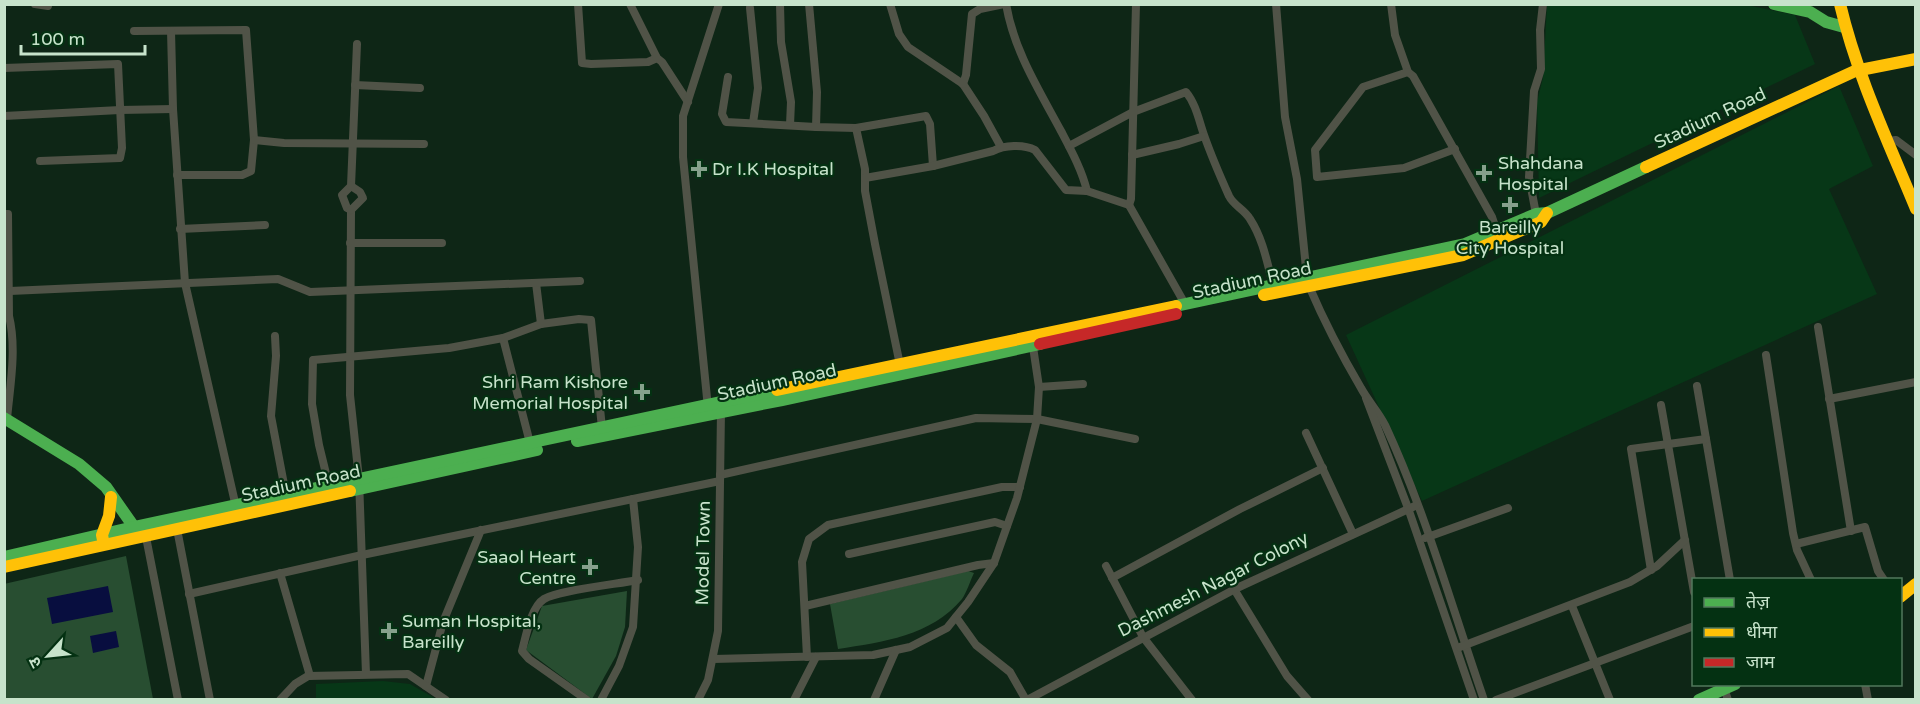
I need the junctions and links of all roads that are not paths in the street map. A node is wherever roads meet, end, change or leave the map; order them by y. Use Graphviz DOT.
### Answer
graph roads {
  1 [pos="35,4"];
  2 [pos="578,4"];
  3 [pos="630,4"];
  4 [pos="718,4"];
  5 [pos="780,4"];
  6 [pos="809,4"];
  7 [pos="890,4"];
  8 [pos="1005,4"];
  9 [pos="1136,4"];
  10 [pos="1276,4"];
  11 [pos="1391,4"];
  12 [pos="1543,4"];
  13 [pos="1774,4"];
  14 [pos="1840,4"];
  15 [pos="48,6"];
  16 [pos="750,8"];
  17 [pos="1844,27"];
  18 [pos="134,30"];
  19 [pos="171,31"];
  20 [pos="357,44"];
  21 [pos="657,58"];
  22 [pos="1916,59"];
  23 [pos="4,68"];
  24 [pos="1408,72"];
  25 [pos="1858,73"];
  26 [pos="728,77"];
  27 [pos="963,84"];
  28 [pos="355,85"];
  29 [pos="420,88"];
  30 [pos="688,102"];
  31 [pos="173,109"];
  32 [pos="120,110"];
  33 [pos="1133,112"];
  34 [pos="4,116"];
  35 [pos="753,123"];
  36 [pos="790,124"];
  37 [pos="816,127"];
  38 [pos="856,128"];
  39 [pos="1204,136"];
  40 [pos="254,140"];
  41 [pos="1887,141"];
  42 [pos="353,143"];
  43 [pos="424,144"];
  44 [pos="1068,146"];
  45 [pos="1001,147"];
  46 [pos="1455,149"];
  47 [pos="1132,155"];
  48 [pos="1916,155"];
  49 [pos="40,161"];
  50 [pos="933,166"];
  51 [pos="177,175"];
  52 [pos="865,178"];
  53 [pos="351,186"];
  54 [pos="1087,191"];
  55 [pos="1129,205"];
  56 [pos="1916,209"];
  57 [pos="351,210"];
  58 [pos="4,214"];
  59 [pos="1541,214"];
  60 [pos="265,225"];
  61 [pos="180,229"];
  62 [pos="1497,232"];
  63 [pos="350,243"];
  64 [pos="442,243"];
  65 [pos="580,281"];
  66 [pos="1308,282"];
  67 [pos="184,283"];
  68 [pos="536,283"];
  69 [pos="1273,285"];
  70 [pos="10,291"];
  71 [pos="350,291"];
  72 [pos="1185,304"];
  73 [pos="7,316"];
  74 [pos="541,324"];
  75 [pos="1818,327"];
  76 [pos="275,336"];
  77 [pos="503,338"];
  78 [pos="1033,341"];
  79 [pos="1766,355"];
  80 [pos="349,357"];
  81 [pos="900,365"];
  82 [pos="1916,382"];
  83 [pos="1083,384"];
  84 [pos="1697,386"];
  85 [pos="1039,387"];
  86 [pos="1829,399"];
  87 [pos="1661,405"];
  88 [pos="714,409"];
  89 [pos="6,418"];
  90 [pos="1037,419"];
  91 [pos="602,428"];
  92 [pos="1306,433"];
  93 [pos="1135,439"];
  94 [pos="1706,439"];
  95 [pos="530,443"];
  96 [pos="1668,444"];
  97 [pos="1323,468"];
  98 [pos="720,478"];
  99 [pos="359,484"];
  100 [pos="329,486"];
  101 [pos="1020,488"];
  102 [pos="286,495"];
  103 [pos="111,497"];
  104 [pos="633,499"];
  105 [pos="1413,506"];
  106 [pos="236,507"];
  107 [pos="1508,508"];
  108 [pos="1008,526"];
  109 [pos="177,529"];
  110 [pos="481,530"];
  111 [pos="1851,531"];
  112 [pos="139,532"];
  113 [pos="1353,534"];
  114 [pos="1429,537"];
  115 [pos="103,540"];
  116 [pos="1419,540"];
  117 [pos="1685,540"];
  118 [pos="1796,544"];
  119 [pos="849,554"];
  120 [pos="362,555"];
  121 [pos="4,557"];
  122 [pos="994,563"];
  123 [pos="1106,566"];
  124 [pos="4,567"];
  125 [pos="1651,570"];
  126 [pos="280,573"];
  127 [pos="1112,578"];
  128 [pos="1730,578"];
  129 [pos="1809,578"];
  130 [pos="1883,578"];
  131 [pos="638,580"];
  132 [pos="1692,580"];
  133 [pos="1916,584"];
  134 [pos="1234,589"];
  135 [pos="189,594"];
  136 [pos="1902,595"];
  137 [pos="805,606"];
  138 [pos="1572,606"];
  139 [pos="956,617"];
  140 [pos="1692,627"];
  141 [pos="1143,638"];
  142 [pos="1461,647"];
  143 [pos="896,650"];
  144 [pos="812,657"];
  145 [pos="712,659"];
  146 [pos="1595,662"];
  147 [pos="366,674"];
  148 [pos="310,676"];
  149 [pos="426,686"];
  150 [pos="1728,689"];
  151 [pos="178,699"];
  152 [pos="210,699"];
  153 [pos="280,699"];
  154 [pos="446,699"];
  155 [pos="587,699"];
  156 [pos="601,699"];
  157 [pos="698,699"];
  158 [pos="794,699"];
  159 [pos="874,699"];
  160 [pos="1026,699"];
  161 [pos="1192,699"];
  162 [pos="1308,699"];
  163 [pos="1474,699"];
  164 [pos="1484,699"];
  165 [pos="1496,699"];
  166 [pos="1610,699"];
  167 [pos="1699,699"];
  1 -- 15 [label="street"];
  2 -- 21 [label="street"];
  3 -- 21 [label="street"];
  4 -- 30 [label="street, Model Town"];
  5 -- 36 [label="street"];
  6 -- 37 [label="street"];
  7 -- 27 [label="street"];
  8 -- 27 [label="street"];
  8 -- 44 [label="street"];
  9 -- 33 [label="street"];
  10 -- 66 [label="street"];
  11 -- 24 [label="street"];
  12 -- 59 [label="street"];
  13 -- 17 [label="main road"];
  14 -- 17 [label="main road"];
  16 -- 35 [label="street"];
  17 -- 25 [label="main road"];
  18 -- 19 [label="street"];
  19 -- 31 [label="street"];
  19 -- 40 [label="street"];
  20 -- 28 [label="street"];
  21 -- 30 [label="street"];
  22 -- 25 [label="main road, Stadium Road"];
  23 -- 32 [label="street"];
  24 -- 46 [label="street"];
  24 -- 46 [label="street"];
  25 -- 41 [label="main road"];
  25 -- 59 [label="main road, Stadium Road"];
  26 -- 35 [label="street"];
  27 -- 45 [label="street"];
  28 -- 29 [label="street"];
  28 -- 42 [label="street"];
  30 -- 88 [label="street, Model Town"];
  31 -- 32 [label="street"];
  31 -- 51 [label="street"];
  32 -- 34 [label="street"];
  32 -- 49 [label="street"];
  33 -- 39 [label="street"];
  33 -- 44 [label="street"];
  33 -- 47 [label="street"];
  35 -- 36 [label="street"];
  36 -- 37 [label="street"];
  37 -- 38 [label="street"];
  38 -- 50 [label="street"];
  38 -- 52 [label="street"];
  39 -- 47 [label="street"];
  39 -- 69 [label="street"];
  40 -- 42 [label="street"];
  40 -- 51 [label="street"];
  41 -- 48 [label="street"];
  41 -- 56 [label="main road"];
  42 -- 43 [label="street"];
  42 -- 53 [label="street"];
  44 -- 54 [label="street"];
  45 -- 50 [label="street"];
  45 -- 54 [label="street"];
  46 -- 62 [label="street"];
  47 -- 55 [label="street"];
  50 -- 52 [label="street"];
  51 -- 61 [label="street"];
  52 -- 81 [label="street"];
  53 -- 57 [label="street"];
  53 -- 57 [label="street"];
  54 -- 55 [label="street"];
  55 -- 72 [label="street"];
  57 -- 63 [label="street"];
  58 -- 70 [label="street"];
  59 -- 62 [label="main road, Stadium Road"];
  59 -- 66 [label="main road, Stadium Road"];
  60 -- 61 [label="street"];
  61 -- 67 [label="street"];
  62 -- 66 [label="main road, Stadium Road"];
  63 -- 64 [label="street"];
  63 -- 71 [label="street"];
  65 -- 68 [label="street"];
  66 -- 69 [label="main road, Stadium Road"];
  66 -- 78 [label="main road, Stadium Road"];
  66 -- 105 [label="street"];
  67 -- 70 [label="street"];
  67 -- 71 [label="street"];
  67 -- 106 [label="street"];
  68 -- 71 [label="street"];
  68 -- 74 [label="street"];
  69 -- 72 [label="main road, Stadium Road"];
  70 -- 73 [label="street"];
  71 -- 80 [label="street"];
  72 -- 78 [label="main road, Stadium Road"];
  73 -- 89 [label="street"];
  74 -- 77 [label="street"];
  74 -- 91 [label="street"];
  75 -- 86 [label="street"];
  76 -- 102 [label="street"];
  77 -- 80 [label="street"];
  77 -- 95 [label="street"];
  78 -- 81 [label="main road, Stadium Road"];
  78 -- 85 [label="street"];
  78 -- 88 [label="main road, Stadium Road"];
  79 -- 118 [label="street"];
  80 -- 99 [label="street"];
  80 -- 100 [label="street"];
  81 -- 88 [label="main road, Stadium Road"];
  82 -- 86 [label="street"];
  83 -- 85 [label="street"];
  84 -- 94 [label="street"];
  85 -- 90 [label="street"];
  86 -- 111 [label="street"];
  87 -- 96 [label="street"];
  88 -- 91 [label="main road, Stadium Road"];
  88 -- 98 [label="street, Model Town"];
  88 -- 99 [label="main road, Stadium Road"];
  89 -- 103 [label="main road"];
  90 -- 93 [label="street"];
  90 -- 98 [label="street"];
  90 -- 101 [label="street"];
  91 -- 95 [label="main road, Stadium Road"];
  92 -- 97 [label="street"];
  94 -- 96 [label="street"];
  94 -- 128 [label="street"];
  95 -- 99 [label="main road, Stadium Road"];
  96 -- 117 [label="street"];
  96 -- 125 [label="street"];
  97 -- 113 [label="street"];
  97 -- 127 [label="street"];
  98 -- 104 [label="street"];
  98 -- 145 [label="street, Model Town"];
  99 -- 100 [label="main road, Stadium Road"];
  99 -- 109 [label="main road, Stadium Road"];
  99 -- 120 [label="street"];
  100 -- 102 [label="main road, Stadium Road"];
  101 -- 108 [label="street"];
  101 -- 137 [label="street"];
  102 -- 106 [label="main road, Stadium Road"];
  103 -- 112 [label="main road"];
  103 -- 115 [label="main road"];
  104 -- 110 [label="street"];
  104 -- 131 [label="street"];
  105 -- 113 [label="street, Dashmesh Nagar Colony"];
  105 -- 114 [label="street"];
  105 -- 116 [label="street"];
  106 -- 112 [label="main road, Stadium Road"];
  107 -- 114 [label="street"];
  108 -- 119 [label="street"];
  108 -- 122 [label="street"];
  109 -- 112 [label="main road, Stadium Road"];
  109 -- 135 [label="street"];
  110 -- 120 [label="street"];
  110 -- 149 [label="street"];
  111 -- 118 [label="street"];
  111 -- 130 [label="street"];
  112 -- 115 [label="main road, Stadium Road"];
  112 -- 151 [label="street"];
  113 -- 134 [label="street, Dashmesh Nagar Colony"];
  114 -- 116 [label="street"];
  114 -- 142 [label="street"];
  115 -- 121 [label="main road, Stadium Road"];
  115 -- 124 [label="main road, Stadium Road"];
  116 -- 142 [label="street"];
  117 -- 125 [label="street"];
  117 -- 132 [label="street"];
  118 -- 129 [label="street"];
  120 -- 126 [label="street"];
  120 -- 147 [label="street"];
  122 -- 137 [label="street"];
  122 -- 139 [label="street"];
  123 -- 127 [label="street"];
  125 -- 138 [label="street"];
  126 -- 135 [label="street"];
  126 -- 148 [label="street"];
  127 -- 141 [label="street"];
  131 -- 155 [label="street"];
  131 -- 156 [label="street"];
  133 -- 136 [label="main road"];
  134 -- 141 [label="street, Dashmesh Nagar Colony"];
  134 -- 162 [label="street"];
  135 -- 152 [label="street"];
  137 -- 144 [label="street"];
  138 -- 142 [label="street"];
  138 -- 146 [label="street"];
  139 -- 143 [label="street"];
  139 -- 160 [label="street"];
  140 -- 146 [label="street"];
  141 -- 160 [label="street, Dashmesh Nagar Colony"];
  141 -- 161 [label="street"];
  142 -- 163 [label="street"];
  142 -- 164 [label="street"];
  143 -- 144 [label="street"];
  143 -- 159 [label="street"];
  144 -- 145 [label="street"];
  144 -- 158 [label="street"];
  145 -- 157 [label="street, Model Town"];
  146 -- 165 [label="street"];
  146 -- 166 [label="street"];
  147 -- 148 [label="street"];
  147 -- 149 [label="street"];
  148 -- 153 [label="street"];
  149 -- 154 [label="street"];
  150 -- 167 [label="main road"];
}
